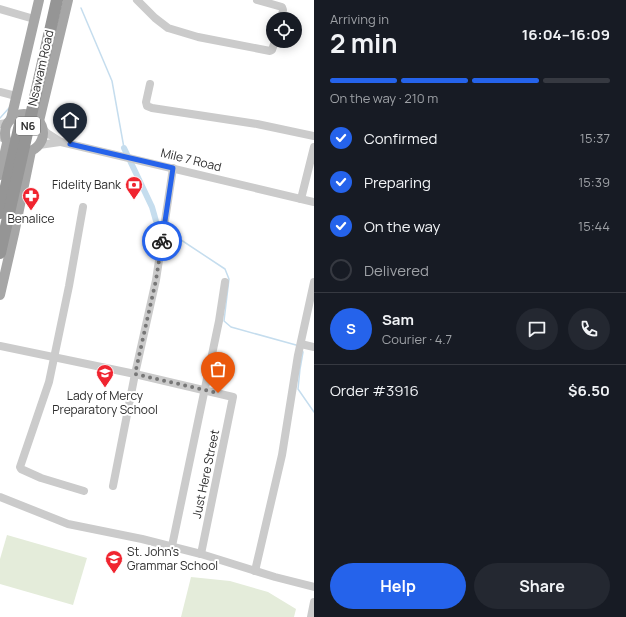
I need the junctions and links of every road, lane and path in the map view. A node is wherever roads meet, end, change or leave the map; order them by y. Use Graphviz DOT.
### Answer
graph roads {
  1 [pos="39,0"];
  2 [pos="49,0"];
  3 [pos="57,0"];
  4 [pos="68,0"];
  5 [pos="137,0"];
  6 [pos="257,0"];
  7 [pos="0,9"];
  8 [pos="283,12"];
  9 [pos="34,19"];
  10 [pos="273,48"];
  11 [pos="150,84"];
  12 [pos="0,92"];
  13 [pos="16,96"];
  14 [pos="6,122"];
  15 [pos="40,125"];
  16 [pos="314,136"];
  17 [pos="4,139"];
  18 [pos="61,142"];
  19 [pos="314,146"];
  20 [pos="35,148"];
  21 [pos="173,168"];
  22 [pos="0,175"];
  23 [pos="301,199"];
  24 [pos="314,202"];
  25 [pos="83,207"];
  26 [pos="0,213"];
  27 [pos="0,253"];
  28 [pos="225,282"];
  29 [pos="314,282"];
  30 [pos="0,295"];
  31 [pos="0,346"];
  32 [pos="314,347"];
  33 [pos="300,349"];
  34 [pos="54,356"];
  35 [pos="135,374"];
  36 [pos="205,390"];
  37 [pos="113,486"];
  38 [pos="84,491"];
  39 [pos="0,497"];
  40 [pos="172,546"];
  41 [pos="201,554"];
  42 [pos="256,571"];
  43 [pos="314,587"];
  44 [pos="314,602"];
  45 [pos="311,617"];
  1 -- 9 [label="main road"];
  2 -- 26 [label="highway, Nsawam Road / N6"];
  3 -- 27 [label="highway, Nsawam Road / N6"];
  4 -- 15 [label="main road"];
  5 -- 10 [label="street"];
  6 -- 8 [label="street"];
  7 -- 9 [label="street"];
  9 -- 13 [label="main road"];
  11 -- 16 [label="street"];
  12 -- 13 [label="street"];
  13 -- 14 [label="main road"];
  14 -- 15 [label="main road"];
  14 -- 17 [label="main road"];
  15 -- 18 [label="street"];
  15 -- 20 [label="main road"];
  17 -- 20 [label="main road"];
  17 -- 22 [label="main road"];
  18 -- 20 [label="street"];
  18 -- 21 [label="street, Mile 7 Road"];
  19 -- 23 [label="street"];
  20 -- 30 [label="main road"];
  21 -- 23 [label="street, Mile 7 Road"];
  21 -- 35 [label="street"];
  23 -- 24 [label="street, Mile 7 Road"];
  25 -- 34 [label="street"];
  28 -- 36 [label="street"];
  29 -- 33 [label="street"];
  31 -- 34 [label="street, Just Here Street"];
  32 -- 33 [label="street"];
  33 -- 42 [label="street"];
  34 -- 35 [label="street, Just Here Street"];
  34 -- 38 [label="street"];
  35 -- 36 [label="street, Just Here Street"];
  35 -- 37 [label="street"];
  36 -- 40 [label="street"];
  36 -- 41 [label="street, Just Here Street"];
  39 -- 40 [label="street"];
  40 -- 41 [label="street"];
  41 -- 42 [label="street"];
  42 -- 43 [label="street"];
  44 -- 45 [label="street"];
}
